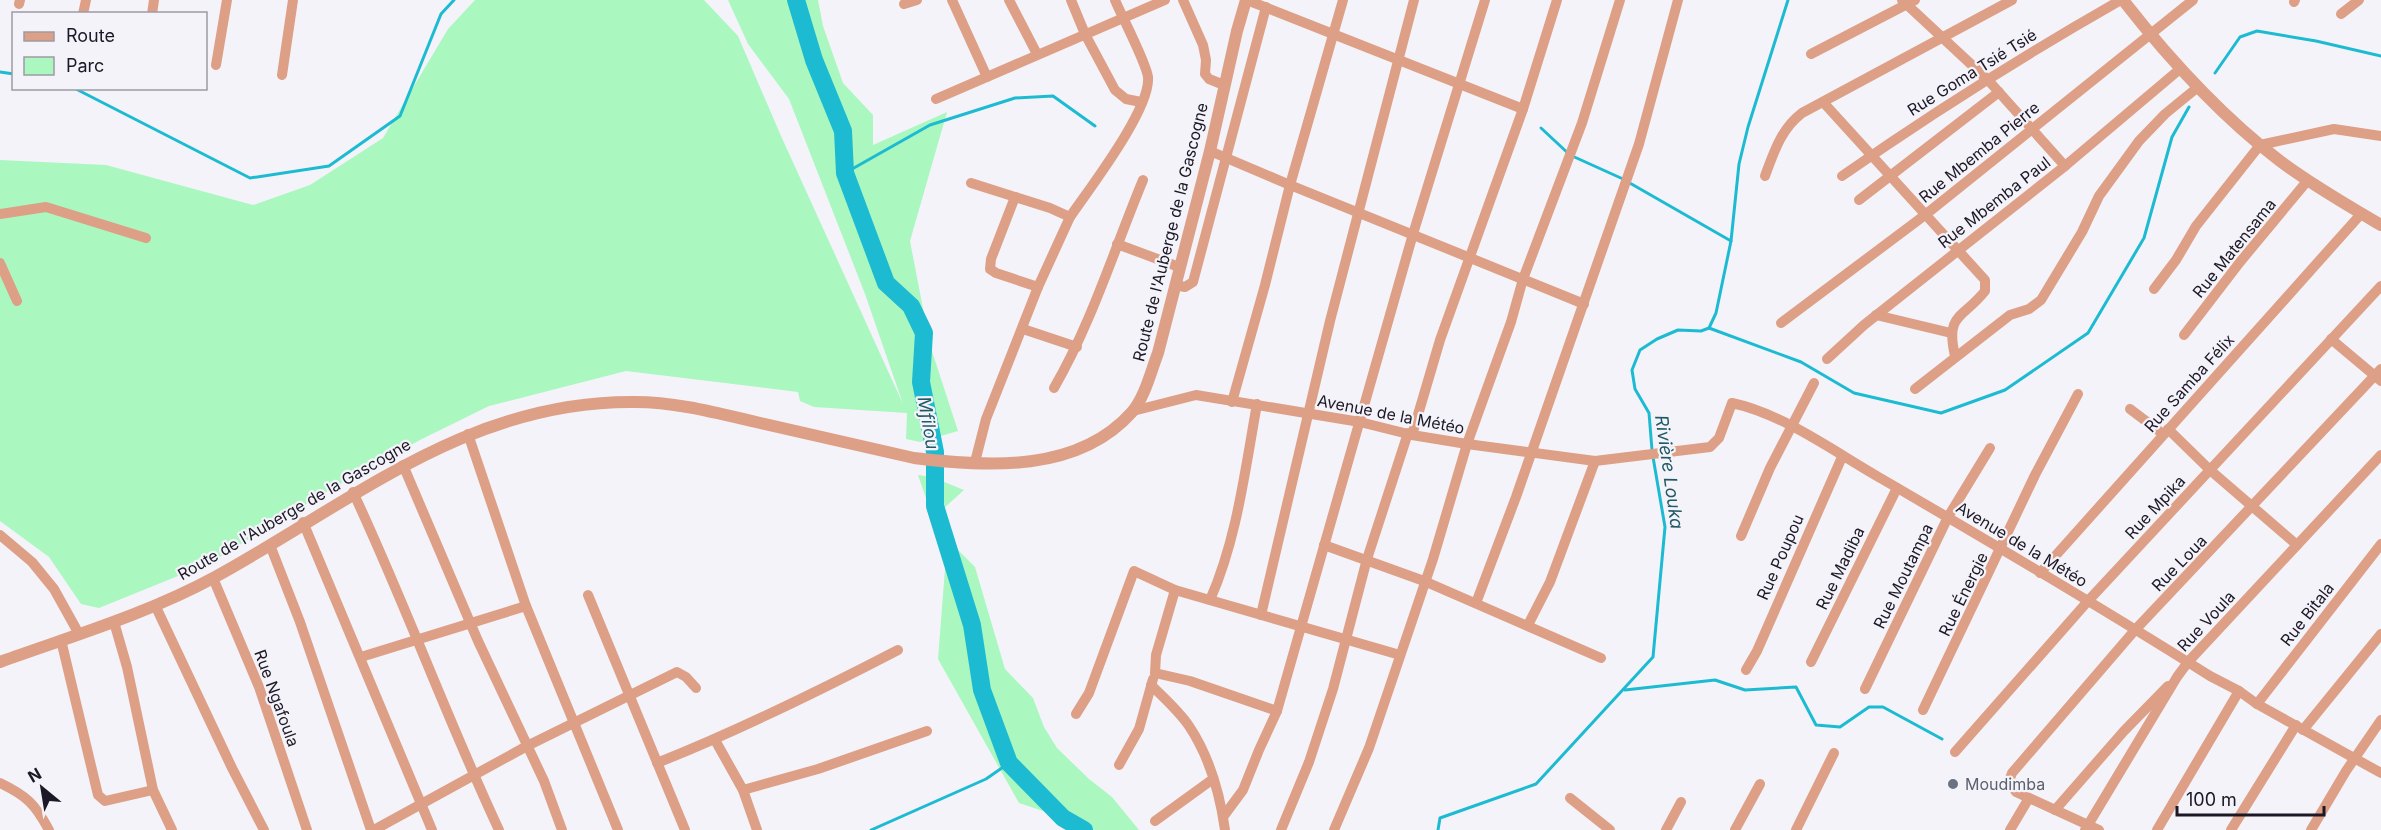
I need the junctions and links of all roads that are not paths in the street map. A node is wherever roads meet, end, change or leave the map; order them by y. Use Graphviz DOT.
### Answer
graph roads {
  1 [pos="227,0"];
  2 [pos="292,0"];
  3 [pos="917,0"];
  4 [pos="952,0"];
  5 [pos="1009,0"];
  6 [pos="1071,0"];
  7 [pos="1115,0"];
  8 [pos="1165,0"];
  9 [pos="1183,0"];
  10 [pos="1247,0"];
  11 [pos="1343,0"];
  12 [pos="1414,0"];
  13 [pos="1485,0"];
  14 [pos="1557,0"];
  15 [pos="1620,0"];
  16 [pos="1677,0"];
  17 [pos="2012,0"];
  18 [pos="2122,0"];
  19 [pos="2193,0"];
  20 [pos="2359,0"];
  21 [pos="1908,2"];
  22 [pos="904,4"];
  23 [pos="1266,7"];
  24 [pos="2341,14"];
  25 [pos="1122,18"];
  26 [pos="1085,34"];
  27 [pos="2151,35"];
  28 [pos="1334,36"];
  29 [pos="1944,38"];
  30 [pos="1037,54"];
  31 [pos="1811,54"];
  32 [pos="1400,61"];
  33 [pos="216,65"];
  34 [pos="2180,69"];
  35 [pos="282,75"];
  36 [pos="987,77"];
  37 [pos="1988,80"];
  38 [pos="1224,85"];
  39 [pos="1459,85"];
  40 [pos="2198,87"];
  41 [pos="1999,92"];
  42 [pos="936,99"];
  43 [pos="1141,102"];
  44 [pos="1824,102"];
  45 [pos="1523,109"];
  46 [pos="2030,129"];
  47 [pos="2381,136"];
  48 [pos="2260,145"];
  49 [pos="1210,151"];
  50 [pos="1871,155"];
  51 [pos="1226,158"];
  52 [pos="2065,166"];
  53 [pos="1765,176"];
  54 [pos="1842,176"];
  55 [pos="1892,176"];
  56 [pos="1143,180"];
  57 [pos="2308,180"];
  58 [pos="971,183"];
  59 [pos="1290,186"];
  60 [pos="1015,197"];
  61 [pos="1859,200"];
  62 [pos="1195,209"];
  63 [pos="1358,213"];
  64 [pos="0,214"];
  65 [pos="2361,214"];
  66 [pos="1925,215"];
  67 [pos="1211,216"];
  68 [pos="1070,217"];
  69 [pos="2381,225"];
  70 [pos="1413,234"];
  71 [pos="146,238"];
  72 [pos="1117,244"];
  73 [pos="1958,250"];
  74 [pos="1470,258"];
  75 [pos="0,263"];
  76 [pos="1180,263"];
  77 [pos="1198,263"];
  78 [pos="1523,279"];
  79 [pos="1175,285"];
  80 [pos="2381,286"];
  81 [pos="1038,287"];
  82 [pos="2154,289"];
  83 [pos="17,301"];
  84 [pos="1584,304"];
  85 [pos="1876,315"];
  86 [pos="1781,323"];
  87 [pos="1023,329"];
  88 [pos="1951,333"];
  89 [pos="2184,335"];
  90 [pos="2331,339"];
  91 [pos="1077,346"];
  92 [pos="1955,356"];
  93 [pos="1827,359"];
  94 [pos="2379,375"];
  95 [pos="1814,383"];
  96 [pos="1054,388"];
  97 [pos="1915,389"];
  98 [pos="2078,394"];
  99 [pos="1232,402"];
  100 [pos="1257,404"];
  101 [pos="2130,409"];
  102 [pos="1133,411"];
  103 [pos="1309,414"];
  104 [pos="1360,422"];
  105 [pos="1792,427"];
  106 [pos="2165,431"];
  107 [pos="468,434"];
  108 [pos="1410,434"];
  109 [pos="1467,444"];
  110 [pos="1990,448"];
  111 [pos="1532,453"];
  112 [pos="2381,455"];
  113 [pos="1842,457"];
  114 [pos="1595,461"];
  115 [pos="975,462"];
  116 [pos="403,465"];
  117 [pos="2210,470"];
  118 [pos="1897,488"];
  119 [pos="353,492"];
  120 [pos="2253,507"];
  121 [pos="1948,517"];
  122 [pos="303,522"];
  123 [pos="0,535"];
  124 [pos="1741,536"];
  125 [pos="270,544"];
  126 [pos="2297,544"];
  127 [pos="2381,544"];
  128 [pos="1324,545"];
  129 [pos="2002,548"];
  130 [pos="1367,560"];
  131 [pos="2040,573"];
  132 [pos="213,578"];
  133 [pos="1424,581"];
  134 [pos="1175,590"];
  135 [pos="588,595"];
  136 [pos="1210,600"];
  137 [pos="2088,601"];
  138 [pos="1476,603"];
  139 [pos="155,605"];
  140 [pos="526,606"];
  141 [pos="1261,615"];
  142 [pos="114,622"];
  143 [pos="472,622"];
  144 [pos="1301,625"];
  145 [pos="1528,625"];
  146 [pos="2135,630"];
  147 [pos="79,634"];
  148 [pos="2381,634"];
  149 [pos="417,638"];
  150 [pos="1346,639"];
  151 [pos="61,640"];
  152 [pos="898,651"];
  153 [pos="1400,655"];
  154 [pos="361,657"];
  155 [pos="1601,658"];
  156 [pos="0,662"];
  157 [pos="1811,662"];
  158 [pos="2188,662"];
  159 [pos="1746,670"];
  160 [pos="1155,673"];
  161 [pos="2177,676"];
  162 [pos="1151,685"];
  163 [pos="696,688"];
  164 [pos="1865,689"];
  165 [pos="2239,691"];
  166 [pos="630,697"];
  167 [pos="2257,704"];
  168 [pos="1923,710"];
  169 [pos="1277,711"];
  170 [pos="1076,714"];
  171 [pos="2381,720"];
  172 [pos="574,722"];
  173 [pos="2299,727"];
  174 [pos="927,730"];
  175 [pos="715,740"];
  176 [pos="527,746"];
  177 [pos="1955,752"];
  178 [pos="1834,753"];
  179 [pos="2354,758"];
  180 [pos="657,763"];
  181 [pos="1119,765"];
  182 [pos="2381,772"];
  183 [pos="474,776"];
  184 [pos="1214,779"];
  185 [pos="0,783"];
  186 [pos="1760,784"];
  187 [pos="153,790"];
  188 [pos="743,790"];
  189 [pos="1570,798"];
  190 [pos="2029,798"];
  191 [pos="1681,802"];
  192 [pos="422,805"];
  193 [pos="2055,810"];
  194 [pos="1223,817"];
  195 [pos="1155,821"];
  196 [pos="1596,826"];
  197 [pos="2087,827"];
  198 [pos="49,830"];
  199 [pos="172,830"];
  200 [pos="264,830"];
  201 [pos="307,830"];
  202 [pos="372,830"];
  203 [pos="432,830"];
  204 [pos="499,830"];
  205 [pos="562,830"];
  206 [pos="618,830"];
  207 [pos="685,830"];
  208 [pos="757,830"];
  209 [pos="1225,830"];
  210 [pos="1281,830"];
  211 [pos="1334,830"];
  212 [pos="1610,830"];
  213 [pos="1666,830"];
  214 [pos="1735,830"];
  215 [pos="1796,830"];
  216 [pos="2010,830"];
  217 [pos="2099,830"];
  218 [pos="2157,830"];
  219 [pos="2230,830"];
  220 [pos="2311,830"];
  1 -- 33 [label="street"];
  2 -- 35 [label="street"];
  3 -- 22 [label="street"];
  4 -- 36 [label="street"];
  5 -- 30 [label="street"];
  6 -- 26 [label="street"];
  7 -- 25 [label="street"];
  8 -- 25 [label="street"];
  9 -- 38 [label="street"];
  10 -- 23 [label="street"];
  10 -- 38 [label="street, Route de l'Auberge de la Gascogne"];
  11 -- 28 [label="street"];
  12 -- 32 [label="street"];
  13 -- 39 [label="street"];
  14 -- 45 [label="street"];
  15 -- 78 [label="street"];
  16 -- 84 [label="street"];
  17 -- 29 [label="street"];
  18 -- 27 [label="street"];
  18 -- 37 [label="street, Rue Goma Tsié Tsié"];
  19 -- 27 [label="street, Rue Mbemba Pierre"];
  20 -- 24 [label="street"];
  21 -- 29 [label="street"];
  21 -- 31 [label="street"];
  23 -- 28 [label="street"];
  23 -- 51 [label="street"];
  25 -- 26 [label="street"];
  25 -- 43 [label="street"];
  26 -- 30 [label="street"];
  26 -- 43 [label="street"];
  27 -- 34 [label="street"];
  27 -- 46 [label="street, Rue Mbemba Pierre"];
  28 -- 32 [label="street"];
  28 -- 59 [label="street"];
  29 -- 37 [label="street"];
  29 -- 44 [label="street"];
  30 -- 36 [label="street"];
  32 -- 39 [label="street"];
  32 -- 63 [label="street"];
  34 -- 40 [label="street"];
  34 -- 52 [label="street, Rue Mbemba Paul"];
  36 -- 42 [label="street"];
  37 -- 41 [label="street"];
  37 -- 50 [label="street, Rue Goma Tsié Tsié"];
  38 -- 49 [label="street, Route de l'Auberge de la Gascogne"];
  39 -- 45 [label="street"];
  39 -- 70 [label="street"];
  40 -- 48 [label="street"];
  40 -- 92 [label="street"];
  41 -- 46 [label="street"];
  41 -- 55 [label="street"];
  43 -- 68 [label="street"];
  44 -- 50 [label="street"];
  44 -- 53 [label="street"];
  45 -- 74 [label="street"];
  46 -- 52 [label="street"];
  46 -- 66 [label="street, Rue Mbemba Pierre"];
  47 -- 48 [label="street"];
  48 -- 57 [label="street"];
  48 -- 82 [label="street"];
  49 -- 51 [label="street"];
  49 -- 62 [label="street, Route de l'Auberge de la Gascogne"];
  50 -- 54 [label="street, Rue Goma Tsié Tsié"];
  50 -- 55 [label="street"];
  51 -- 59 [label="street"];
  51 -- 67 [label="street"];
  52 -- 73 [label="street, Rue Mbemba Paul"];
  55 -- 61 [label="street"];
  55 -- 66 [label="street"];
  56 -- 72 [label="street"];
  57 -- 65 [label="street"];
  57 -- 89 [label="street, Rue Matensama"];
  58 -- 60 [label="street"];
  59 -- 63 [label="street"];
  59 -- 99 [label="street"];
  60 -- 68 [label="street"];
  60 -- 81 [label="street"];
  62 -- 67 [label="street"];
  62 -- 76 [label="street, Route de l'Auberge de la Gascogne"];
  63 -- 70 [label="street"];
  63 -- 103 [label="street"];
  64 -- 71 [label="street"];
  65 -- 69 [label="street"];
  65 -- 106 [label="street, Rue Samba Félix"];
  66 -- 73 [label="street"];
  66 -- 86 [label="street, Rue Mbemba Pierre"];
  67 -- 77 [label="street"];
  68 -- 81 [label="street"];
  70 -- 74 [label="street"];
  70 -- 104 [label="street"];
  72 -- 76 [label="street"];
  72 -- 91 [label="street"];
  73 -- 85 [label="street, Rue Mbemba Paul"];
  73 -- 88 [label="street"];
  74 -- 78 [label="street"];
  74 -- 108 [label="street"];
  75 -- 83 [label="street"];
  76 -- 77 [label="street"];
  76 -- 79 [label="street, Route de l'Auberge de la Gascogne"];
  77 -- 79 [label="street"];
  78 -- 84 [label="street"];
  78 -- 109 [label="street"];
  79 -- 102 [label="street, Route de l'Auberge de la Gascogne"];
  80 -- 90 [label="street, Rue Mpika"];
  81 -- 87 [label="street"];
  84 -- 111 [label="street"];
  85 -- 88 [label="street"];
  85 -- 93 [label="street, Rue Mbemba Paul"];
  87 -- 91 [label="street"];
  87 -- 115 [label="street"];
  88 -- 92 [label="street"];
  90 -- 94 [label="street"];
  90 -- 117 [label="street, Rue Mpika"];
  91 -- 96 [label="street"];
  92 -- 97 [label="street"];
  94 -- 120 [label="street, Rue Loua"];
  95 -- 105 [label="street"];
  98 -- 129 [label="street, Rue Énergie"];
  99 -- 100 [label="street, Avenue de la Météo"];
  99 -- 102 [label="street, Avenue de la Météo"];
  100 -- 103 [label="street, Avenue de la Météo"];
  100 -- 136 [label="street"];
  101 -- 106 [label="street"];
  102 -- 115 [label="street, Route de l'Auberge de la Gascogne"];
  103 -- 104 [label="street, Avenue de la Météo"];
  103 -- 141 [label="street"];
  104 -- 108 [label="street, Avenue de la Météo"];
  104 -- 128 [label="street"];
  105 -- 113 [label="street, Avenue de la Météo"];
  105 -- 114 [label="street, Avenue de la Météo"];
  105 -- 124 [label="street"];
  106 -- 117 [label="street"];
  106 -- 131 [label="street, Rue Samba Félix"];
  107 -- 115 [label="street, Route de l'Auberge de la Gascogne"];
  107 -- 116 [label="street, Route de l'Auberge de la Gascogne"];
  107 -- 140 [label="street"];
  108 -- 109 [label="street, Avenue de la Météo"];
  108 -- 130 [label="street"];
  109 -- 111 [label="street, Avenue de la Météo"];
  109 -- 133 [label="street"];
  110 -- 121 [label="street, Rue Moutampa"];
  111 -- 114 [label="street, Avenue de la Météo"];
  111 -- 138 [label="street"];
  112 -- 126 [label="street, Rue Voula"];
  113 -- 118 [label="street, Avenue de la Météo"];
  113 -- 159 [label="street, Rue Poupou"];
  114 -- 145 [label="street"];
  116 -- 119 [label="street, Route de l'Auberge de la Gascogne"];
  116 -- 143 [label="street"];
  117 -- 120 [label="street"];
  117 -- 137 [label="street, Rue Mpika"];
  118 -- 121 [label="street, Avenue de la Météo"];
  118 -- 157 [label="street, Rue Madiba"];
  119 -- 122 [label="street, Route de l'Auberge de la Gascogne"];
  119 -- 149 [label="street"];
  120 -- 126 [label="street"];
  120 -- 146 [label="street, Rue Loua"];
  121 -- 129 [label="street, Avenue de la Météo"];
  121 -- 164 [label="street, Rue Moutampa"];
  122 -- 125 [label="street, Route de l'Auberge de la Gascogne"];
  122 -- 154 [label="street"];
  123 -- 147 [label="street"];
  125 -- 132 [label="street, Route de l'Auberge de la Gascogne"];
  125 -- 202 [label="street"];
  126 -- 158 [label="street, Rue Voula"];
  127 -- 167 [label="street, Rue Bitala"];
  128 -- 130 [label="street"];
  128 -- 144 [label="street"];
  129 -- 131 [label="street, Avenue de la Météo"];
  129 -- 168 [label="street, Rue Énergie"];
  130 -- 133 [label="street"];
  130 -- 150 [label="street"];
  131 -- 137 [label="street, Avenue de la Météo"];
  132 -- 139 [label="street, Route de l'Auberge de la Gascogne"];
  132 -- 201 [label="street, Rue Ngafoula"];
  133 -- 138 [label="street"];
  133 -- 153 [label="street"];
  134 -- 136 [label="street"];
  134 -- 160 [label="street"];
  134 -- 170 [label="street"];
  135 -- 166 [label="street"];
  136 -- 141 [label="street"];
  137 -- 146 [label="street, Avenue de la Météo"];
  137 -- 177 [label="street, Rue Mpika"];
  138 -- 145 [label="street"];
  139 -- 142 [label="street, Route de l'Auberge de la Gascogne"];
  139 -- 200 [label="street"];
  140 -- 143 [label="street"];
  140 -- 172 [label="street"];
  141 -- 144 [label="street"];
  142 -- 147 [label="street, Route de l'Auberge de la Gascogne"];
  142 -- 187 [label="street"];
  143 -- 149 [label="street"];
  143 -- 176 [label="street"];
  144 -- 150 [label="street"];
  144 -- 169 [label="street"];
  145 -- 155 [label="street"];
  146 -- 158 [label="street, Avenue de la Météo"];
  146 -- 190 [label="street, Rue Loua"];
  147 -- 151 [label="street, Route de l'Auberge de la Gascogne"];
  148 -- 173 [label="street"];
  149 -- 154 [label="street"];
  149 -- 183 [label="street"];
  150 -- 153 [label="street"];
  150 -- 210 [label="street"];
  151 -- 156 [label="street, Route de l'Auberge de la Gascogne"];
  151 -- 187 [label="street"];
  152 -- 175 [label="street"];
  153 -- 211 [label="street"];
  154 -- 192 [label="street"];
  158 -- 161 [label="street, Rue Voula"];
  158 -- 165 [label="street, Avenue de la Météo"];
  160 -- 162 [label="street"];
  160 -- 169 [label="street"];
  161 -- 193 [label="street"];
  161 -- 197 [label="street, Rue Voula"];
  162 -- 181 [label="street"];
  162 -- 184 [label="street"];
  163 -- 166 [label="street"];
  165 -- 167 [label="street, Avenue de la Météo"];
  165 -- 218 [label="street"];
  166 -- 172 [label="street"];
  166 -- 180 [label="street"];
  167 -- 173 [label="street, Avenue de la Météo"];
  169 -- 194 [label="street"];
  171 -- 179 [label="street"];
  172 -- 176 [label="street"];
  172 -- 206 [label="street"];
  173 -- 179 [label="street, Avenue de la Météo"];
  173 -- 219 [label="street"];
  174 -- 188 [label="street"];
  175 -- 180 [label="street"];
  175 -- 188 [label="street"];
  176 -- 183 [label="street"];
  176 -- 205 [label="street"];
  178 -- 215 [label="street"];
  179 -- 182 [label="street, Avenue de la Météo"];
  179 -- 220 [label="street"];
  180 -- 207 [label="street"];
  183 -- 192 [label="street"];
  183 -- 204 [label="street"];
  184 -- 194 [label="street"];
  184 -- 195 [label="street"];
  185 -- 198 [label="street"];
  186 -- 214 [label="street"];
  187 -- 199 [label="street"];
  188 -- 208 [label="street"];
  189 -- 196 [label="street"];
  190 -- 193 [label="street"];
  190 -- 216 [label="street"];
  191 -- 213 [label="street"];
  192 -- 202 [label="street"];
  192 -- 203 [label="street"];
  193 -- 197 [label="street"];
  194 -- 209 [label="street"];
  196 -- 212 [label="street"];
  197 -- 217 [label="street"];
}
